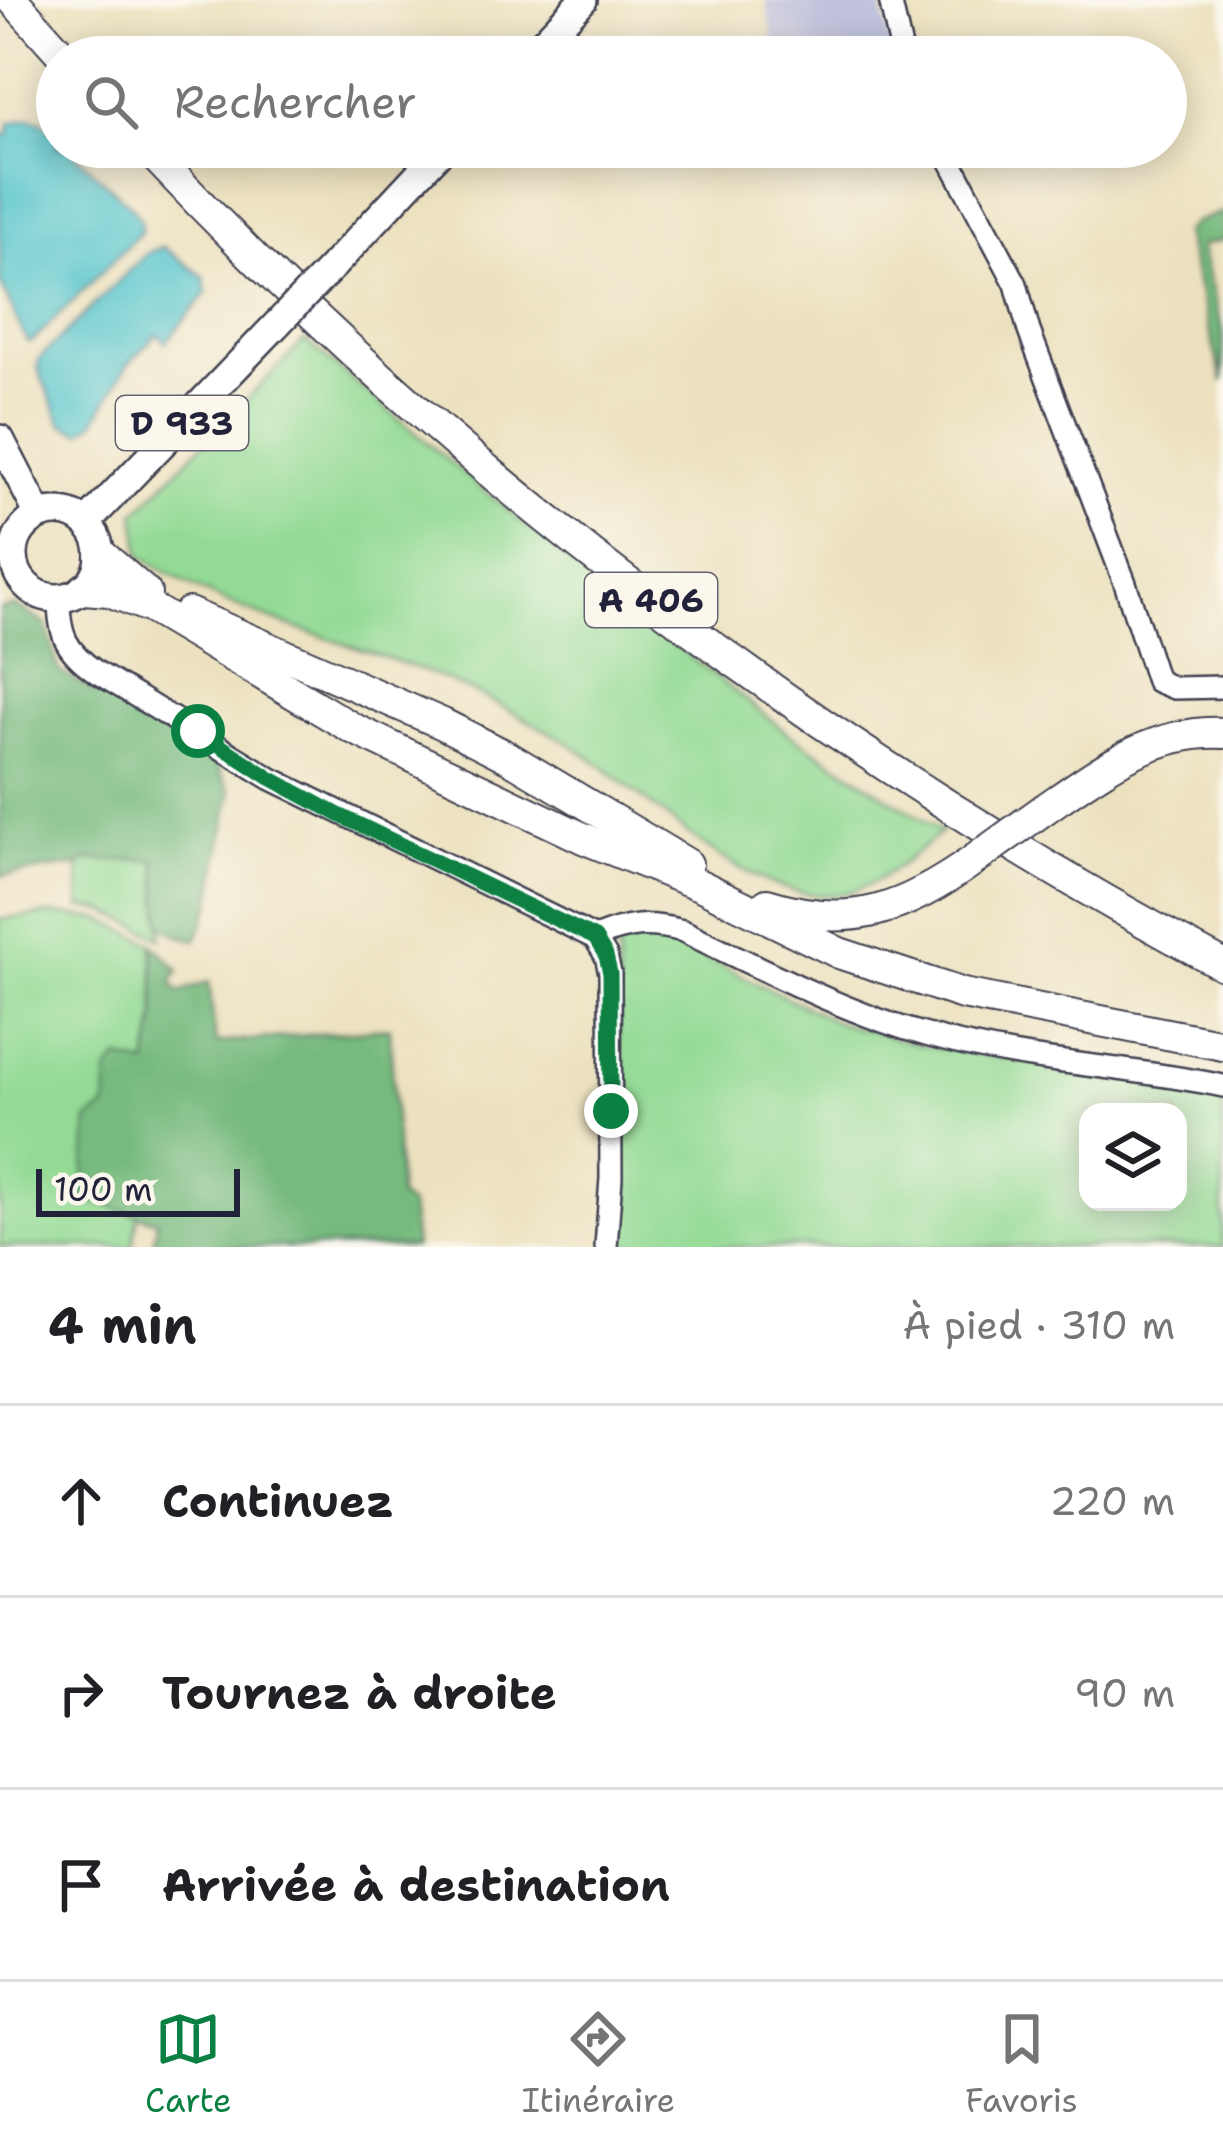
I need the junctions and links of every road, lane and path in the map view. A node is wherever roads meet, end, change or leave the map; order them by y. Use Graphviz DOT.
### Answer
graph roads {
  1 [pos="14,0"];
  2 [pos="39,0"];
  3 [pos="583,0"];
  4 [pos="890,0"];
  5 [pos="46,36"];
  6 [pos="71,36"];
  7 [pos="549,36"];
  8 [pos="898,36"];
  9 [pos="166,168"];
  10 [pos="193,168"];
  11 [pos="424,168"];
  12 [pos="954,168"];
  13 [pos="0,439"];
  14 [pos="38,515"];
  15 [pos="86,523"];
  16 [pos="100,554"];
  17 [pos="7,566"];
  18 [pos="72,594"];
  19 [pos="1223,686"];
  20 [pos="1223,733"];
  21 [pos="595,938"];
  22 [pos="1223,941"];
  23 [pos="1223,965"];
  24 [pos="1223,1046"];
  25 [pos="1223,1086"];
  26 [pos="606,1247"];
  1 -- 5 [label="highway"];
  2 -- 6 [label="highway"];
  3 -- 7 [label="main road"];
  4 -- 8 [label="street"];
  9 -- 23 [label="highway, A 406"];
  10 -- 22 [label="highway, A 406"];
  11 -- 15 [label="main road, D 933, bridge"];
  12 -- 19 [label="street"];
  13 -- 14 [label="main road"];
  14 -- 15 [label="main road"];
  14 -- 17 [label="main road"];
  15 -- 16 [label="main road"];
  16 -- 18 [label="main road"];
  16 -- 20 [label="highway, bridge"];
  17 -- 18 [label="main road"];
  18 -- 21 [label="street"];
  18 -- 24 [label="highway"];
  21 -- 25 [label="street"];
  21 -- 26 [label="street"];
}
